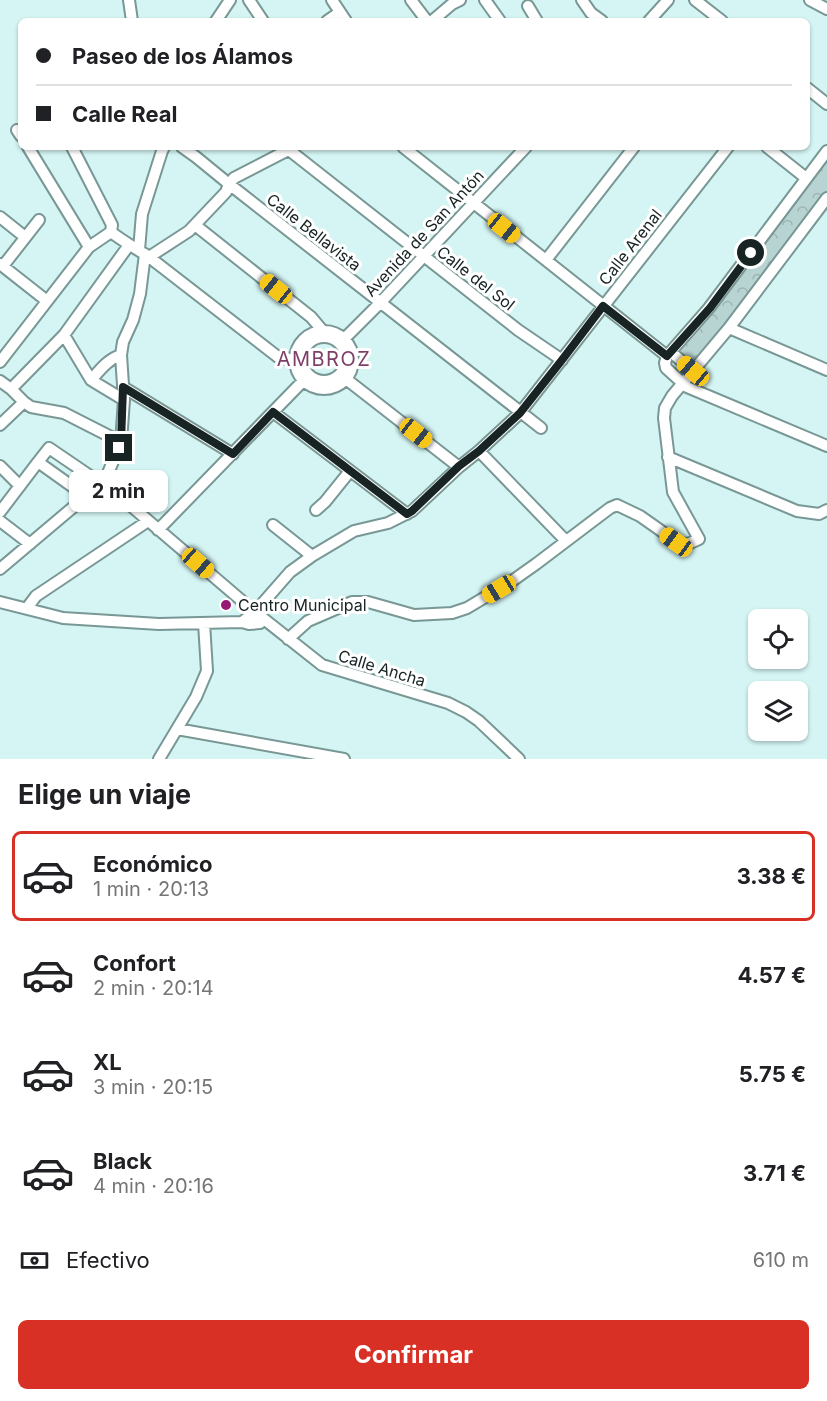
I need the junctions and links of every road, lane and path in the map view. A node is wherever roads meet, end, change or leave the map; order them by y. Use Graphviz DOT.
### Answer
graph roads {
  1 [pos="129,0"];
  2 [pos="230,0"];
  3 [pos="249,0"];
  4 [pos="332,0"];
  5 [pos="411,0"];
  6 [pos="460,0"];
  7 [pos="485,0"];
  8 [pos="582,0"];
  9 [pos="668,0"];
  10 [pos="695,0"];
  11 [pos="810,0"];
  12 [pos="528,6"];
  13 [pos="827,9"];
  14 [pos="343,17"];
  15 [pos="132,18"];
  16 [pos="218,18"];
  17 [pos="261,18"];
  18 [pos="425,18"];
  19 [pos="436,18"];
  20 [pos="498,18"];
  21 [pos="535,18"];
  22 [pos="598,18"];
  23 [pos="652,18"];
  24 [pos="718,18"];
  25 [pos="810,90"];
  26 [pos="827,104"];
  27 [pos="30,150"];
  28 [pos="74,150"];
  29 [pos="162,150"];
  30 [pos="186,150"];
  31 [pos="288,150"];
  32 [pos="294,150"];
  33 [pos="407,150"];
  34 [pos="523,150"];
  35 [pos="632,150"];
  36 [pos="726,150"];
  37 [pos="770,150"];
  38 [pos="827,151"];
  39 [pos="806,178"];
  40 [pos="229,184"];
  41 [pos="827,198"];
  42 [pos="473,203"];
  43 [pos="0,217"];
  44 [pos="39,220"];
  45 [pos="195,225"];
  46 [pos="111,232"];
  47 [pos="26,237"];
  48 [pos="89,247"];
  49 [pos="141,252"];
  50 [pos="424,256"];
  51 [pos="546,260"];
  52 [pos="1,265"];
  53 [pos="47,301"];
  54 [pos="380,303"];
  55 [pos="603,306"];
  56 [pos="729,328"];
  57 [pos="322,330"];
  58 [pos="63,335"];
  59 [pos="345,338"];
  60 [pos="669,354"];
  61 [pos="121,355"];
  62 [pos="294,360"];
  63 [pos="562,360"];
  64 [pos="0,362"];
  65 [pos="827,370"];
  66 [pos="693,371"];
  67 [pos="346,379"];
  68 [pos="91,380"];
  69 [pos="0,381"];
  70 [pos="303,381"];
  71 [pos="318,381"];
  72 [pos="682,383"];
  73 [pos="123,387"];
  74 [pos="11,389"];
  75 [pos="124,400"];
  76 [pos="24,402"];
  77 [pos="273,412"];
  78 [pos="520,413"];
  79 [pos="0,425"];
  80 [pos="541,428"];
  81 [pos="121,442"];
  82 [pos="827,446"];
  83 [pos="479,451"];
  84 [pos="233,454"];
  85 [pos="668,457"];
  86 [pos="38,462"];
  87 [pos="0,466"];
  88 [pos="459,466"];
  89 [pos="350,471"];
  90 [pos="104,482"];
  91 [pos="20,486"];
  92 [pos="315,510"];
  93 [pos="827,510"];
  94 [pos="0,512"];
  95 [pos="407,514"];
  96 [pos="0,521"];
  97 [pos="148,521"];
  98 [pos="273,525"];
  99 [pos="158,530"];
  100 [pos="566,542"];
  101 [pos="30,544"];
  102 [pos="312,556"];
  103 [pos="0,569"];
  104 [pos="0,602"];
  105 [pos="27,608"];
  106 [pos="260,616"];
  107 [pos="204,623"];
  108 [pos="288,639"];
  109 [pos="177,729"];
  110 [pos="324,757"];
  111 [pos="159,759"];
  112 [pos="344,759"];
  113 [pos="519,759"];
  1 -- 15 [label="street"];
  2 -- 16 [label="street"];
  3 -- 17 [label="street"];
  4 -- 14 [label="street"];
  5 -- 18 [label="street"];
  6 -- 19 [label="street"];
  7 -- 20 [label="street"];
  8 -- 22 [label="street"];
  9 -- 23 [label="street"];
  10 -- 24 [label="street"];
  11 -- 13 [label="street"];
  12 -- 21 [label="street"];
  25 -- 26 [label="street"];
  27 -- 48 [label="street"];
  28 -- 46 [label="street"];
  29 -- 49 [label="street"];
  30 -- 40 [label="street, Calle Bellavista"];
  31 -- 40 [label="street"];
  32 -- 50 [label="street, Calle del Sol"];
  33 -- 42 [label="street"];
  34 -- 42 [label="street, Avenida de San Antón"];
  35 -- 51 [label="street"];
  36 -- 55 [label="street, Calle Arenal"];
  37 -- 39 [label="street"];
  38 -- 39 [label="street"];
  39 -- 60 [label="street"];
  40 -- 45 [label="street"];
  40 -- 54 [label="street, Calle Bellavista"];
  41 -- 56 [label="street"];
  42 -- 50 [label="street, Avenida de San Antón"];
  42 -- 51 [label="street"];
  43 -- 47 [label="street"];
  44 -- 47 [label="street"];
  45 -- 49 [label="street"];
  45 -- 57 [label="street"];
  46 -- 48 [label="street"];
  46 -- 49 [label="street"];
  47 -- 52 [label="street"];
  48 -- 53 [label="street"];
  49 -- 58 [label="street"];
  49 -- 61 [label="street"];
  49 -- 62 [label="street"];
  50 -- 54 [label="street, Avenida de San Antón"];
  50 -- 63 [label="street, Calle del Sol"];
  51 -- 55 [label="street"];
  52 -- 53 [label="street"];
  53 -- 64 [label="street"];
  54 -- 59 [label="street, Avenida de San Antón"];
  54 -- 78 [label="street, Calle Bellavista"];
  55 -- 60 [label="street"];
  55 -- 63 [label="street, Calle Arenal"];
  56 -- 65 [label="street"];
  56 -- 66 [label="street"];
  57 -- 59 [label="street"];
  57 -- 62 [label="street"];
  58 -- 68 [label="street"];
  58 -- 74 [label="street"];
  59 -- 67 [label="street"];
  60 -- 66 [label="street"];
  60 -- 72 [label="street"];
  61 -- 68 [label="street"];
  61 -- 73 [label="street"];
  62 -- 70 [label="street"];
  63 -- 78 [label="street, Calle Arenal"];
  66 -- 72 [label="street"];
  67 -- 70 [label="street"];
  67 -- 88 [label="street"];
  68 -- 75 [label="street"];
  69 -- 74 [label="street"];
  70 -- 77 [label="street"];
  71 -- 71 [label="street"];
  72 -- 82 [label="street"];
  72 -- 85 [label="street"];
  73 -- 75 [label="street"];
  73 -- 84 [label="street"];
  74 -- 76 [label="street"];
  75 -- 81 [label="street"];
  76 -- 79 [label="street"];
  76 -- 81 [label="street"];
  77 -- 84 [label="street"];
  77 -- 89 [label="street"];
  78 -- 80 [label="street, Calle Bellavista"];
  78 -- 83 [label="street, Calle Arenal"];
  81 -- 90 [label="street"];
  83 -- 88 [label="street, Calle Arenal"];
  83 -- 100 [label="street"];
  84 -- 99 [label="street"];
  85 -- 93 [label="street"];
  85 -- 100 [label="street"];
  86 -- 86 [label="street"];
  86 -- 91 [label="street"];
  87 -- 91 [label="street"];
  88 -- 95 [label="street, Calle Arenal"];
  89 -- 92 [label="street"];
  89 -- 95 [label="street"];
  90 -- 97 [label="street, Calle Ancha"];
  90 -- 101 [label="street"];
  91 -- 94 [label="street"];
  95 -- 102 [label="street, Calle Arenal"];
  96 -- 101 [label="street"];
  97 -- 99 [label="street, Calle Ancha"];
  97 -- 105 [label="street"];
  98 -- 102 [label="street"];
  99 -- 106 [label="street, Calle Ancha"];
  100 -- 108 [label="street"];
  101 -- 103 [label="street"];
  102 -- 106 [label="street, Calle Arenal"];
  104 -- 105 [label="street"];
  105 -- 107 [label="street"];
  106 -- 107 [label="street, Calle Arenal"];
  106 -- 108 [label="street, Calle Ancha"];
  107 -- 109 [label="street"];
  108 -- 113 [label="street, Calle Ancha"];
  109 -- 110 [label="street"];
  109 -- 111 [label="street"];
  110 -- 112 [label="street"];
}
